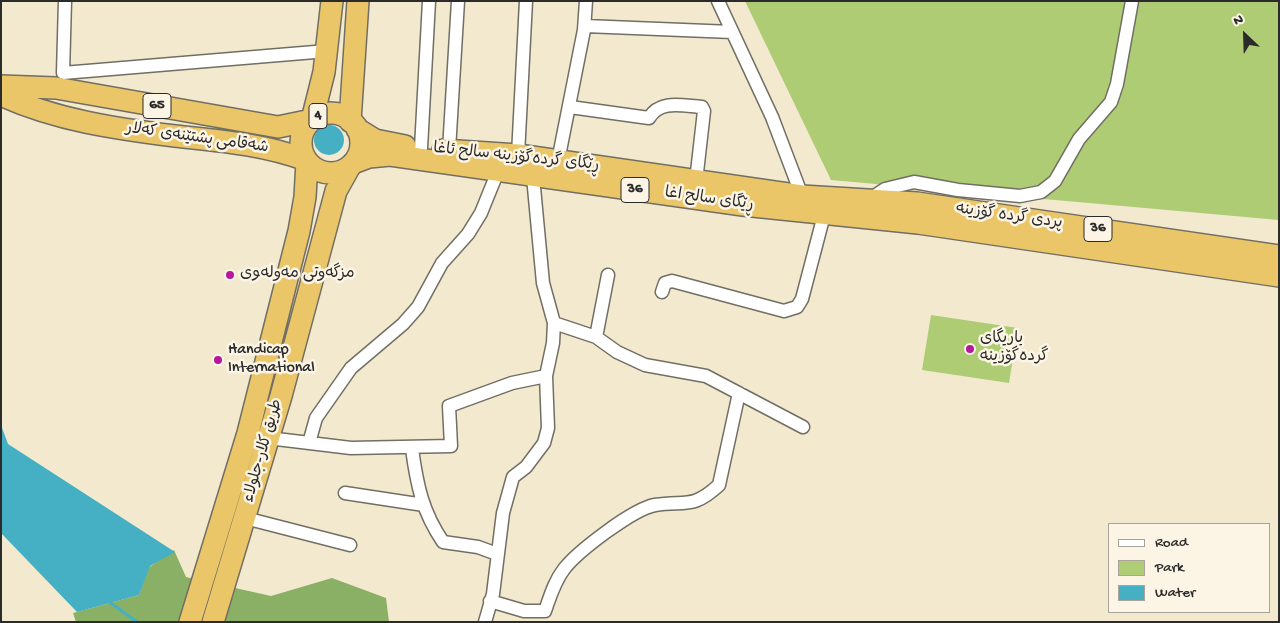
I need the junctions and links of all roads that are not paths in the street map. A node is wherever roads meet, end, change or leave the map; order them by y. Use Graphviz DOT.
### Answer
graph roads {
  1 [pos="65,1"];
  2 [pos="332,1"];
  3 [pos="358,1"];
  4 [pos="430,1"];
  5 [pos="458,1"];
  6 [pos="526,1"];
  7 [pos="586,1"];
  8 [pos="718,1"];
  9 [pos="1132,1"];
  10 [pos="585,26"];
  11 [pos="732,32"];
  12 [pos="327,50"];
  13 [pos="1,86"];
  14 [pos="56,88"];
  15 [pos="1,95"];
  16 [pos="570,107"];
  17 [pos="50,112"];
  18 [pos="312,120"];
  19 [pos="354,125"];
  20 [pos="421,148"];
  21 [pos="449,150"];
  22 [pos="518,155"];
  23 [pos="307,161"];
  24 [pos="558,161"];
  25 [pos="352,165"];
  26 [pos="498,170"];
  27 [pos="533,177"];
  28 [pos="696,181"];
  29 [pos="802,196"];
  30 [pos="866,210"];
  31 [pos="917,213"];
  32 [pos="824,215"];
  33 [pos="1279,256"];
  34 [pos="608,275"];
  35 [pos="1279,276"];
  36 [pos="662,292"];
  37 [pos="554,323"];
  38 [pos="596,337"];
  39 [pos="546,376"];
  40 [pos="739,393"];
  41 [pos="257,394"];
  42 [pos="280,396"];
  43 [pos="803,427"];
  44 [pos="268,438"];
  45 [pos="309,442"];
  46 [pos="412,448"];
  47 [pos="345,493"];
  48 [pos="424,505"];
  49 [pos="245,518"];
  50 [pos="350,545"];
  51 [pos="497,554"];
  52 [pos="490,601"];
  53 [pos="190,622"];
  54 [pos="213,622"];
  55 [pos="485,622"];
  1 -- 12 [label="street"];
  2 -- 12 [label="highway, 4"];
  3 -- 19 [label="highway, 4"];
  4 -- 20 [label="street"];
  5 -- 21 [label="street"];
  6 -- 22 [label="street"];
  7 -- 10 [label="street"];
  8 -- 11 [label="street"];
  9 -- 30 [label="street"];
  10 -- 11 [label="street"];
  10 -- 16 [label="street"];
  11 -- 29 [label="street"];
  12 -- 18 [label="highway, 4"];
  13 -- 14 [label="highway, شەقامی پشتێنەی کەلار / 65"];
  14 -- 17 [label="highway"];
  14 -- 18 [label="highway, شەقامی پشتێنەی کەلار / 65"];
  15 -- 17 [label="highway, شەقامی پشتێنەی کەلار / 65"];
  16 -- 24 [label="street"];
  16 -- 28 [label="street"];
  17 -- 23 [label="highway, شەقامی پشتێنەی کەلار / 65"];
  18 -- 19 [label="highway, 4"];
  18 -- 23 [label="highway, 4"];
  19 -- 20 [label="highway, ڕێگای گردەگۆزینە سالح ئاغا / 36"];
  19 -- 25 [label="highway, 4"];
  20 -- 21 [label="highway, ڕێگای گردەگۆزینە سالح ئاغا / 36"];
  21 -- 22 [label="highway, ڕێگای گردەگۆزینە سالح ئاغا / 36"];
  22 -- 24 [label="highway, ڕێگای گردەگۆزینە سالح ئاغا / 36"];
  23 -- 25 [label="highway"];
  23 -- 41 [label="highway, طريق كلار-جلولاء / 4"];
  24 -- 28 [label="highway, ڕێگای گردەگۆزینە سالح ئاغا / 36"];
  25 -- 26 [label="highway, ڕێگای سالح اغا / 36"];
  25 -- 42 [label="highway, طريق كلار-جلولاء / 4"];
  26 -- 27 [label="highway, ڕێگای سالح اغا / 36"];
  26 -- 45 [label="street"];
  27 -- 32 [label="highway, ڕێگای سالح اغا / 36"];
  27 -- 37 [label="street"];
  28 -- 29 [label="highway, ڕێگای گردەگۆزینە سالح ئاغا / 36"];
  29 -- 30 [label="highway, ڕێگای گردەگۆزینە سالح ئاغا / 36"];
  30 -- 31 [label="highway, ڕێگای گردەگۆزینە سالح ئاغا / 36"];
  30 -- 32 [label="highway, ڕێگای سالح اغا / 36"];
  31 -- 33 [label="highway, پردی گردە گۆزینە / 36"];
  31 -- 35 [label="highway, 36"];
  32 -- 36 [label="street"];
  34 -- 38 [label="street"];
  37 -- 38 [label="street"];
  37 -- 39 [label="street"];
  38 -- 40 [label="street"];
  39 -- 46 [label="street"];
  39 -- 51 [label="street"];
  40 -- 43 [label="street"];
  40 -- 52 [label="street"];
  41 -- 42 [label="highway"];
  41 -- 53 [label="highway, طريق كلار-جلولاء / 4"];
  42 -- 44 [label="highway, طريق كلار-جلولاء / 4"];
  44 -- 45 [label="street"];
  44 -- 49 [label="highway, طريق كلار-جلولاء / 4"];
  45 -- 46 [label="street"];
  46 -- 48 [label="street"];
  47 -- 48 [label="street"];
  48 -- 51 [label="street"];
  49 -- 50 [label="street"];
  49 -- 54 [label="highway, طريق كلار-جلولاء / 4"];
  51 -- 52 [label="street"];
  52 -- 55 [label="street"];
}
